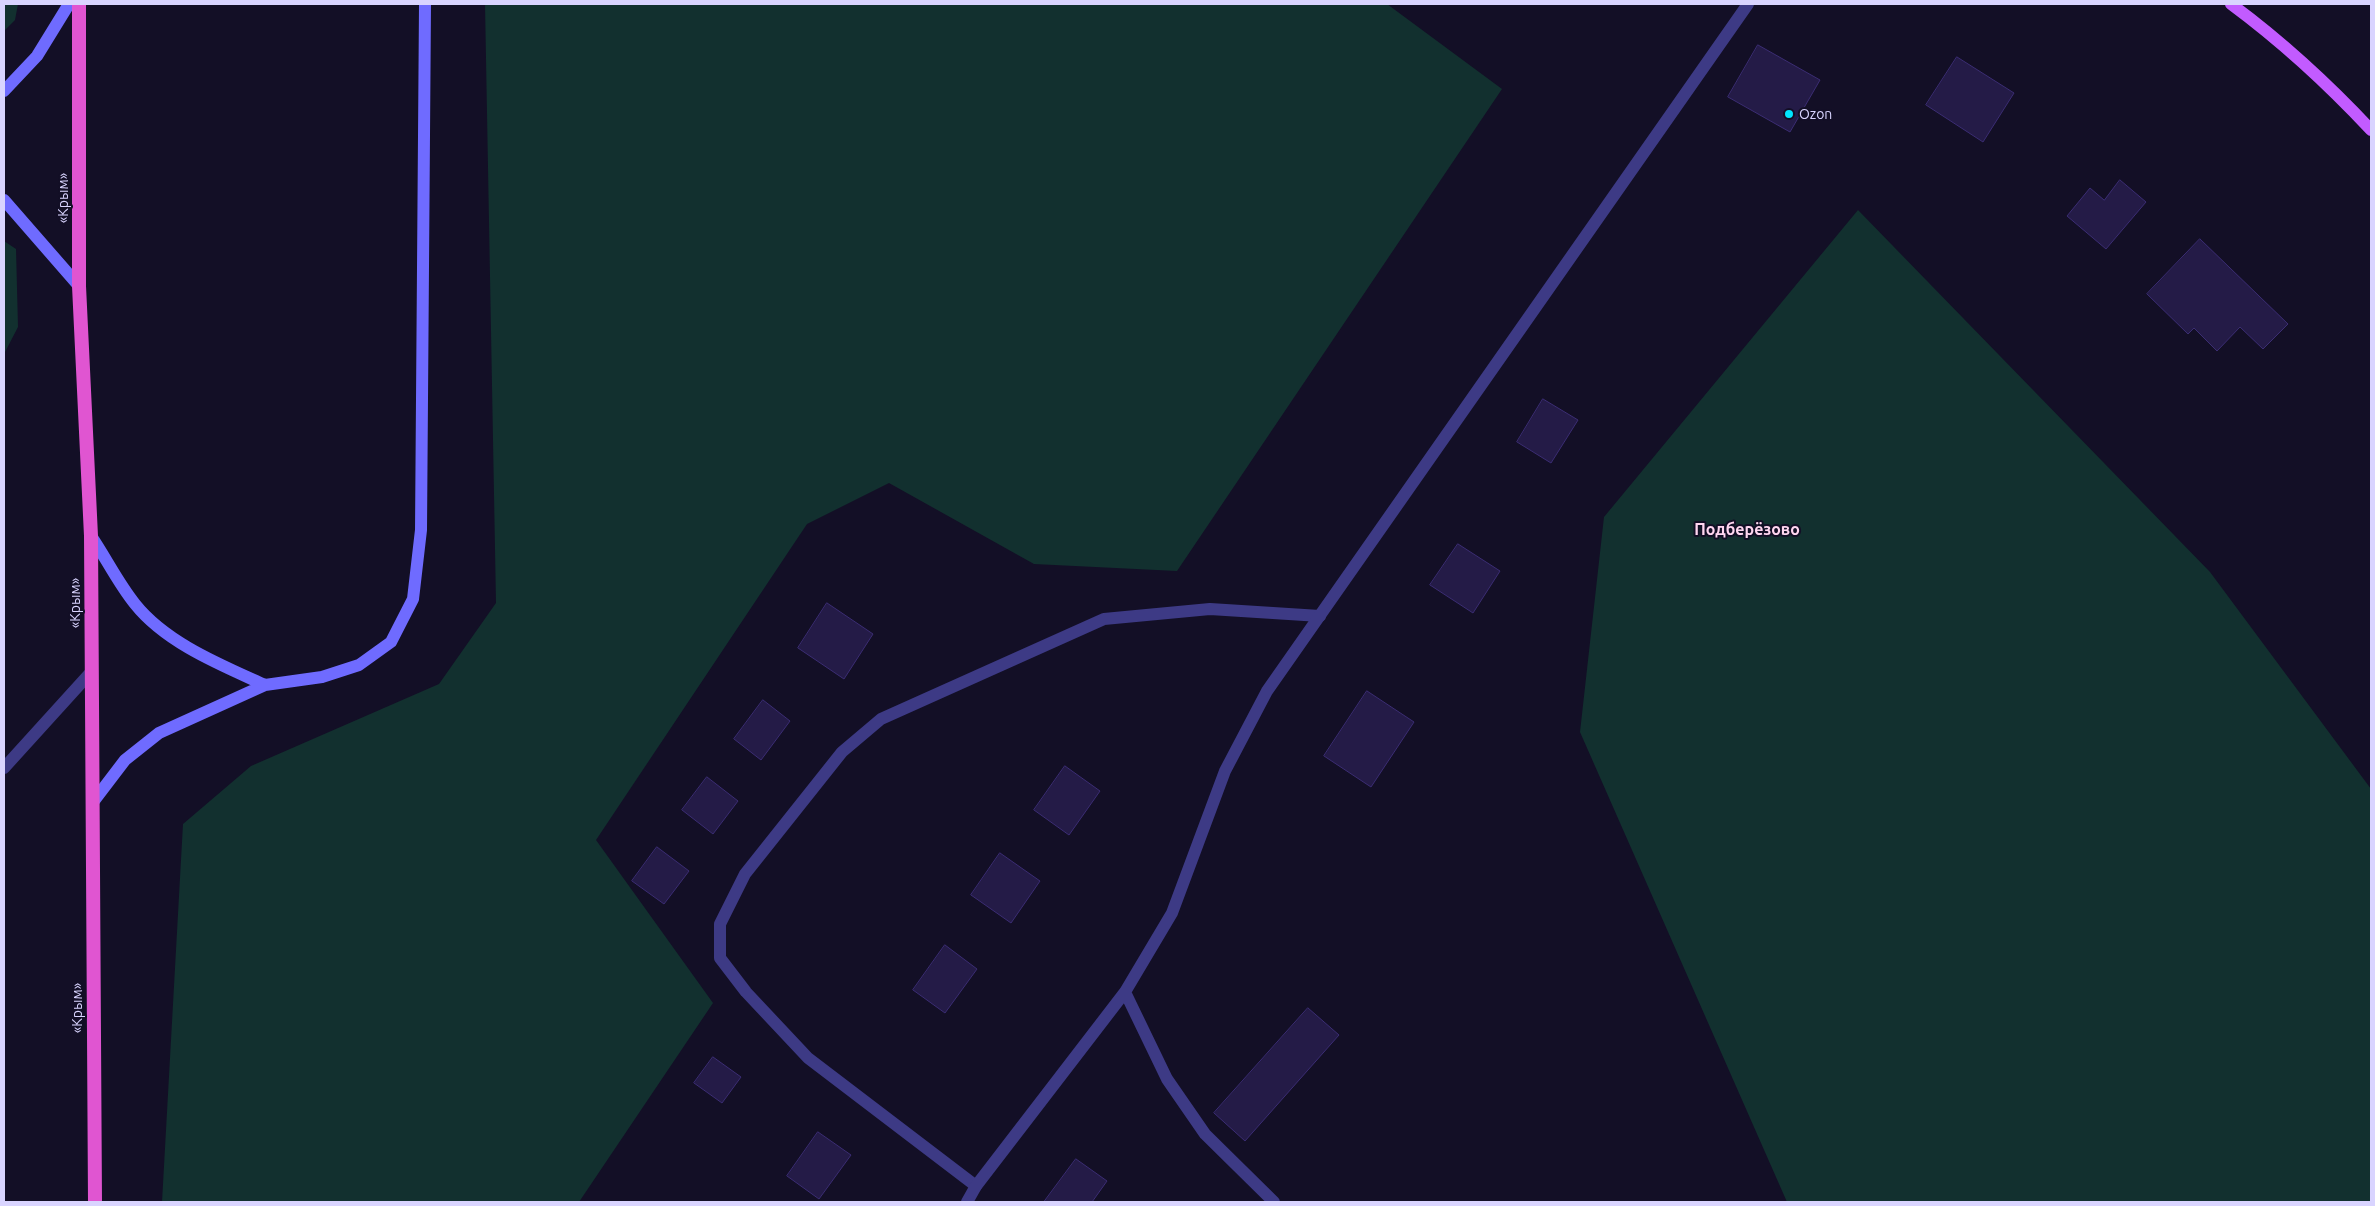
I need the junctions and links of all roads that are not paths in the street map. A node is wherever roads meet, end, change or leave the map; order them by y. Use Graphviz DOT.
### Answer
graph roads {
  1 [pos="69,4"];
  2 [pos="79,4"];
  3 [pos="426,4"];
  4 [pos="1748,4"];
  5 [pos="2231,4"];
  6 [pos="4,91"];
  7 [pos="2371,130"];
  8 [pos="4,200"];
  9 [pos="79,286"];
  10 [pos="91,536"];
  11 [pos="1320,616"];
  12 [pos="92,671"];
  13 [pos="265,685"];
  14 [pos="4,768"];
  15 [pos="92,802"];
  16 [pos="1124,992"];
  17 [pos="976,1186"];
  18 [pos="95,1202"];
  19 [pos="967,1202"];
  20 [pos="1274,1202"];
  1 -- 6 [label="main road"];
  2 -- 9 [label="highway, «Крым»"];
  3 -- 13 [label="main road"];
  4 -- 11 [label="street"];
  5 -- 7 [label="main road"];
  8 -- 9 [label="main road"];
  9 -- 10 [label="highway, «Крым»"];
  10 -- 12 [label="highway, «Крым»"];
  10 -- 13 [label="main road"];
  11 -- 16 [label="street"];
  11 -- 17 [label="street"];
  12 -- 14 [label="street"];
  12 -- 15 [label="highway, «Крым»"];
  13 -- 15 [label="main road"];
  15 -- 18 [label="highway, «Крым»"];
  16 -- 17 [label="street"];
  16 -- 20 [label="street"];
  17 -- 19 [label="street"];
}
